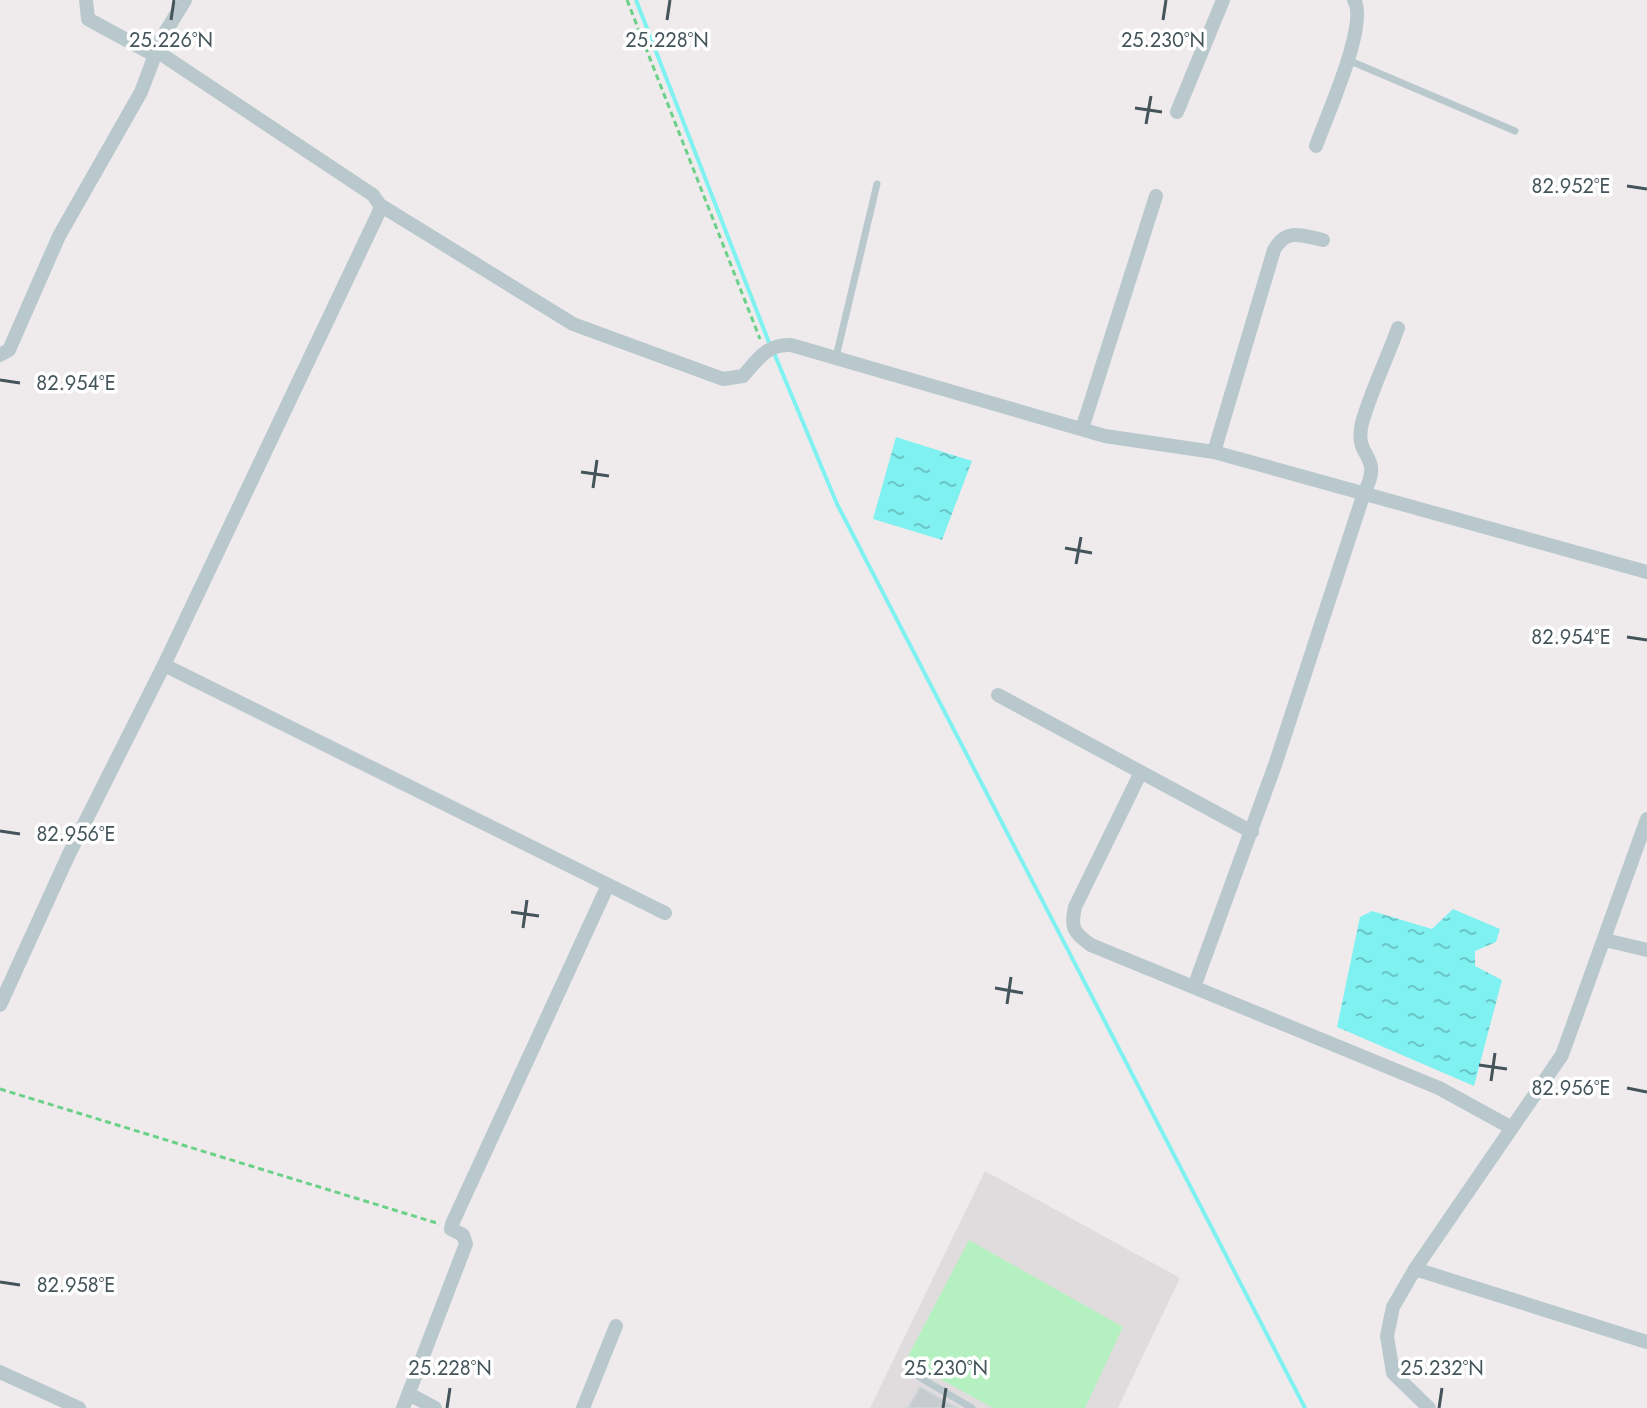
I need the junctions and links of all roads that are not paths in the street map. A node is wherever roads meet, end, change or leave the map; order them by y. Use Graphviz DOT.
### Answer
graph roads {
  1 [pos="86,0"];
  2 [pos="185,0"];
  3 [pos="1223,0"];
  4 [pos="1354,0"];
  5 [pos="157,52"];
  6 [pos="1346,60"];
  7 [pos="1177,112"];
  8 [pos="1515,131"];
  9 [pos="1316,146"];
  10 [pos="877,184"];
  11 [pos="1156,196"];
  12 [pos="380,205"];
  13 [pos="1323,240"];
  14 [pos="1398,328"];
  15 [pos="0,355"];
  16 [pos="836,357"];
  17 [pos="1082,429"];
  18 [pos="1214,452"];
  19 [pos="1364,493"];
  20 [pos="1647,572"];
  21 [pos="164,665"];
  22 [pos="998,695"];
  23 [pos="1141,772"];
  24 [pos="1647,819"];
  25 [pos="1252,832"];
  26 [pos="608,885"];
  27 [pos="665,913"];
  28 [pos="1605,940"];
  29 [pos="1647,950"];
  30 [pos="1194,987"];
  31 [pos="0,1005"];
  32 [pos="1510,1127"];
  33 [pos="1415,1269"];
  34 [pos="616,1326"];
  35 [pos="1647,1342"];
  36 [pos="0,1372"];
  37 [pos="914,1374"];
  38 [pos="406,1401"];
  39 [pos="79,1408"];
  40 [pos="435,1408"];
  41 [pos="583,1408"];
  42 [pos="972,1408"];
  43 [pos="1429,1408"];
  1 -- 5 [label="street"];
  2 -- 5 [label="street"];
  3 -- 7 [label="street"];
  4 -- 6 [label="street"];
  5 -- 12 [label="street"];
  5 -- 15 [label="street"];
  6 -- 8 [label="lane"];
  6 -- 9 [label="street"];
  10 -- 16 [label="lane"];
  11 -- 17 [label="street"];
  12 -- 16 [label="street"];
  12 -- 21 [label="street"];
  13 -- 18 [label="street"];
  14 -- 19 [label="street"];
  16 -- 17 [label="street"];
  17 -- 18 [label="street"];
  18 -- 19 [label="street"];
  19 -- 20 [label="street"];
  19 -- 25 [label="street"];
  21 -- 26 [label="street"];
  21 -- 31 [label="street"];
  22 -- 23 [label="street"];
  23 -- 25 [label="street"];
  23 -- 30 [label="street"];
  24 -- 28 [label="street"];
  25 -- 30 [label="street"];
  26 -- 27 [label="street"];
  26 -- 38 [label="street"];
  28 -- 29 [label="street"];
  28 -- 32 [label="street"];
  30 -- 32 [label="street"];
  32 -- 33 [label="street"];
  33 -- 35 [label="street"];
  33 -- 43 [label="street"];
  34 -- 41 [label="street"];
  36 -- 39 [label="street"];
  37 -- 42 [label="lane"];
  38 -- 40 [label="street"];
}
